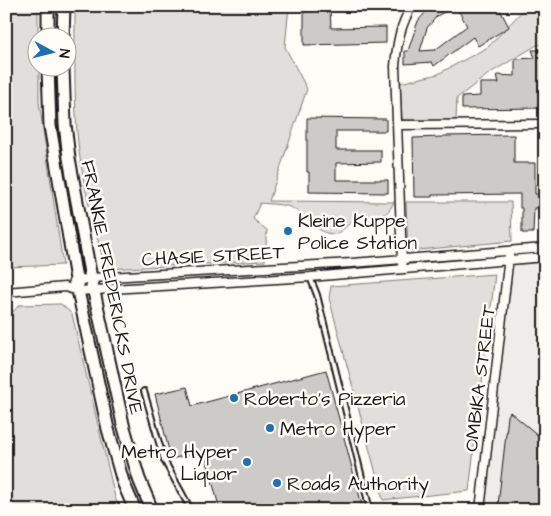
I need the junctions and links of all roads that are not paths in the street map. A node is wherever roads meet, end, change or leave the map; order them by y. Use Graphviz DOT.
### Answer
graph roads {
  1 [pos="48,6"];
  2 [pos="64,6"];
  3 [pos="412,6"];
  4 [pos="48,28"];
  5 [pos="63,28"];
  6 [pos="48,78"];
  7 [pos="64,78"];
  8 [pos="545,124"];
  9 [pos="398,125"];
  10 [pos="545,248"];
  11 [pos="509,251"];
  12 [pos="545,257"];
  13 [pos="402,259"];
  14 [pos="509,260"];
  15 [pos="402,270"];
  16 [pos="310,278"];
  17 [pos="92,283"];
  18 [pos="77,286"];
  19 [pos="6,292"];
  20 [pos="144,391"];
  21 [pos="135,510"];
  22 [pos="152,510"];
  23 [pos="191,510"];
  24 [pos="370,510"];
  25 [pos="480,510"];
  1 -- 4 [label="main road"];
  2 -- 5 [label="main road"];
  3 -- 9 [label="street"];
  6 -- 18 [label="main road, FRANKIE FREDERICKS DRIVE"];
  7 -- 17 [label="main road, FRANKIE FREDERICKS DRIVE"];
  8 -- 9 [label="street"];
  9 -- 13 [label="street"];
  10 -- 11 [label="street, CHASIE STREET"];
  11 -- 13 [label="street, CHASIE STREET"];
  11 -- 14 [label="street, OMBIKA STREET"];
  12 -- 14 [label="street, CHASIE STREET"];
  13 -- 15 [label="street"];
  13 -- 17 [label="street, CHASIE STREET"];
  14 -- 15 [label="street, CHASIE STREET"];
  14 -- 25 [label="street, OMBIKA STREET"];
  15 -- 16 [label="street, CHASIE STREET"];
  16 -- 17 [label="street, CHASIE STREET"];
  16 -- 24 [label="lane"];
  17 -- 18 [label="street, CHASIE STREET"];
  17 -- 22 [label="main road, FRANKIE FREDERICKS DRIVE"];
  18 -- 19 [label="street, CHASIE STREET"];
  18 -- 21 [label="main road, FRANKIE FREDERICKS DRIVE"];
  20 -- 23 [label="lane"];
}
